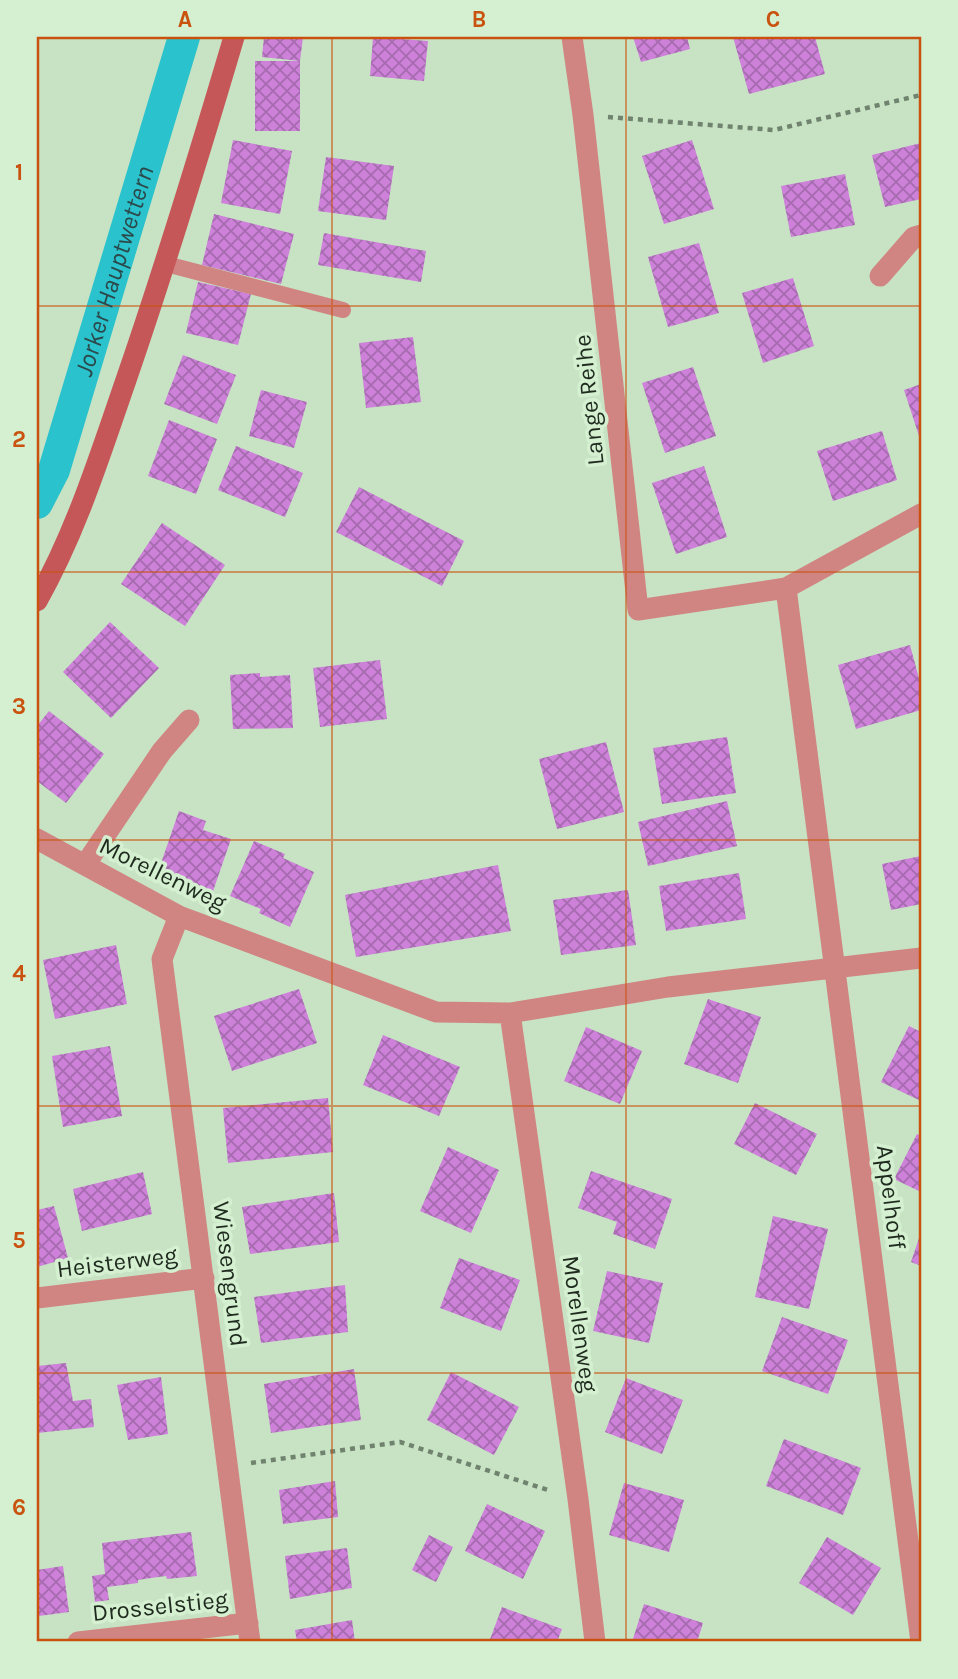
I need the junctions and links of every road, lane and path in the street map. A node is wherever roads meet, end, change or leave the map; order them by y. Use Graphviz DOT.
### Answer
graph roads {
  1 [pos="234,37"];
  2 [pos="572,37"];
  3 [pos="921,95"];
  4 [pos="583,115"];
  5 [pos="921,235"];
  6 [pos="166,264"];
  7 [pos="880,276"];
  8 [pos="343,310"];
  9 [pos="921,514"];
  10 [pos="786,588"];
  11 [pos="37,601"];
  12 [pos="189,720"];
  13 [pos="37,839"];
  14 [pos="85,865"];
  15 [pos="179,916"];
  16 [pos="921,958"];
  17 [pos="835,967"];
  18 [pos="510,1013"];
  19 [pos="204,1278"];
  20 [pos="37,1298"];
  21 [pos="228,1467"];
  22 [pos="578,1499"];
  23 [pos="249,1633"];
  24 [pos="78,1642"];
  25 [pos="595,1642"];
  26 [pos="921,1642"];
  1 -- 6 [label="street"];
  2 -- 4 [label="street, Lange Reihe"];
  3 -- 4 [label="path"];
  4 -- 10 [label="street, Lange Reihe"];
  5 -- 7 [label="street"];
  6 -- 8 [label="lane"];
  6 -- 11 [label="street"];
  9 -- 10 [label="street"];
  10 -- 17 [label="street, Appelhoff"];
  12 -- 14 [label="street"];
  13 -- 14 [label="street, Morellenweg"];
  14 -- 15 [label="street, Morellenweg"];
  15 -- 18 [label="street, Morellenweg"];
  15 -- 19 [label="street, Wiesengrund"];
  16 -- 17 [label="street"];
  17 -- 18 [label="street, Morellenweg"];
  17 -- 26 [label="street, Appelhoff"];
  18 -- 22 [label="street, Morellenweg"];
  19 -- 20 [label="street, Heisterweg"];
  19 -- 21 [label="street, Wiesengrund"];
  21 -- 22 [label="path"];
  21 -- 23 [label="street, Wiesengrund"];
  22 -- 25 [label="street, Morellenweg"];
  23 -- 24 [label="street, Drosselstieg"];
}
